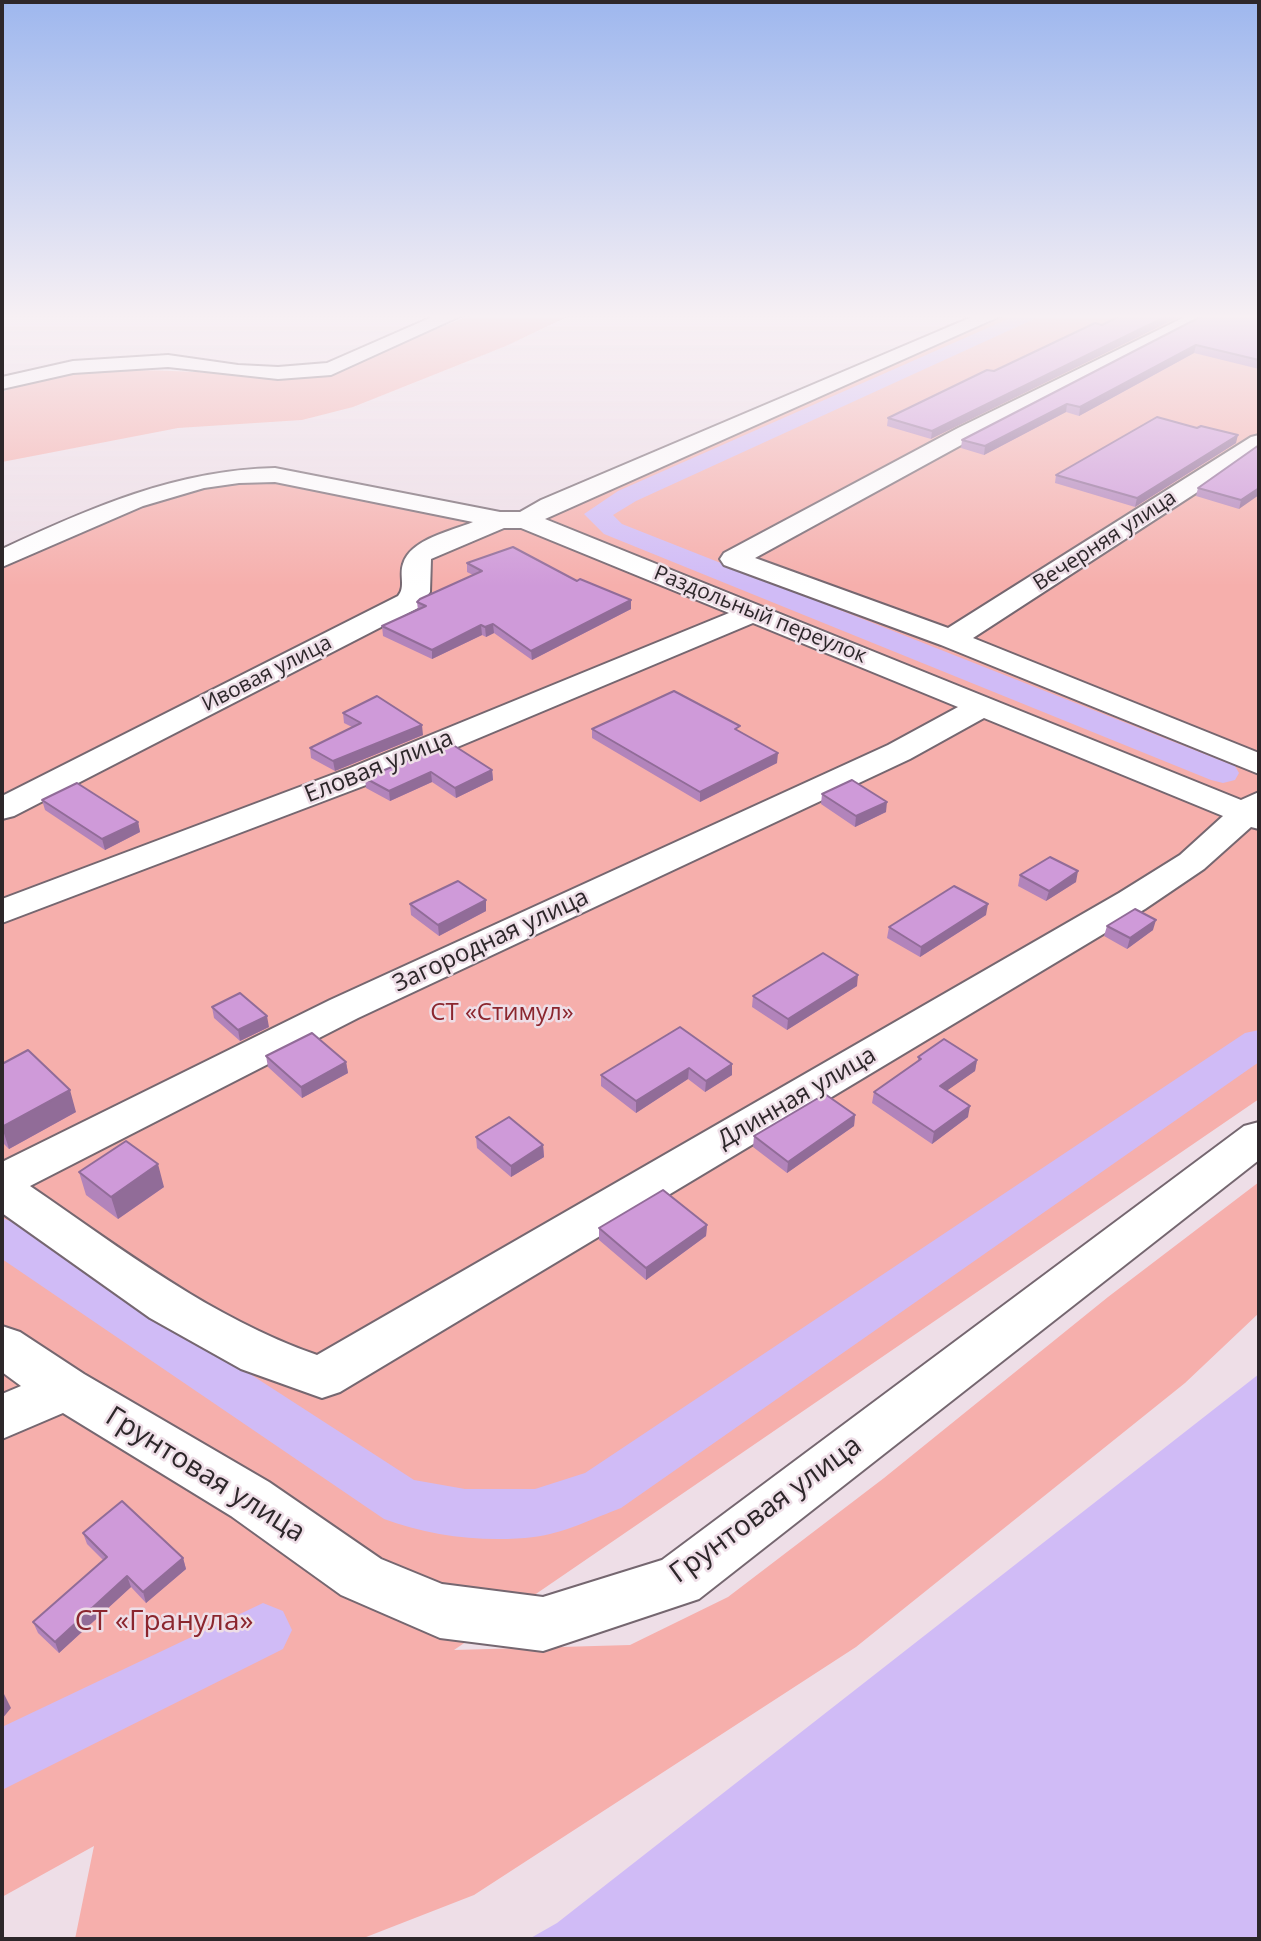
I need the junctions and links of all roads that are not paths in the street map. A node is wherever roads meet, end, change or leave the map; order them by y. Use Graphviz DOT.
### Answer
graph roads {
  1 [pos="784,405"];
  2 [pos="1024,405"];
  3 [pos="1259,442"];
  4 [pos="512,520"];
  5 [pos="15,529"];
  6 [pos="56,534"];
  7 [pos="2,559"];
  8 [pos="753,613"];
  9 [pos="951,639"];
  10 [pos="982,706"];
  11 [pos="1259,764"];
  12 [pos="2,809"];
  13 [pos="1255,811"];
  14 [pos="2,912"];
  15 [pos="1259,1137"];
  16 [pos="2,1181"];
  17 [pos="2,1190"];
  18 [pos="2,1346"];
  19 [pos="66,1389"];
  20 [pos="2,1417"];
  1 -- 4 [label="street"];
  2 -- 9 [label="street"];
  3 -- 9 [label="street, Вечерняя улица"];
  4 -- 6 [label="street, Раздольный переулок"];
  4 -- 8 [label="street, Раздольный переулок"];
  4 -- 12 [label="street, Ивовая улица"];
  5 -- 6 [label="street"];
  6 -- 7 [label="street, Раздольный переулок"];
  8 -- 10 [label="street, Раздольный переулок"];
  8 -- 14 [label="street, Еловая улица"];
  9 -- 11 [label="street"];
  10 -- 13 [label="street, Раздольный переулок"];
  10 -- 16 [label="street, Загородная улица"];
  13 -- 17 [label="street, Длинная улица"];
  15 -- 19 [label="street, Грунтовая улица"];
  18 -- 19 [label="street, Грунтовая улица"];
  19 -- 20 [label="street"];
}
